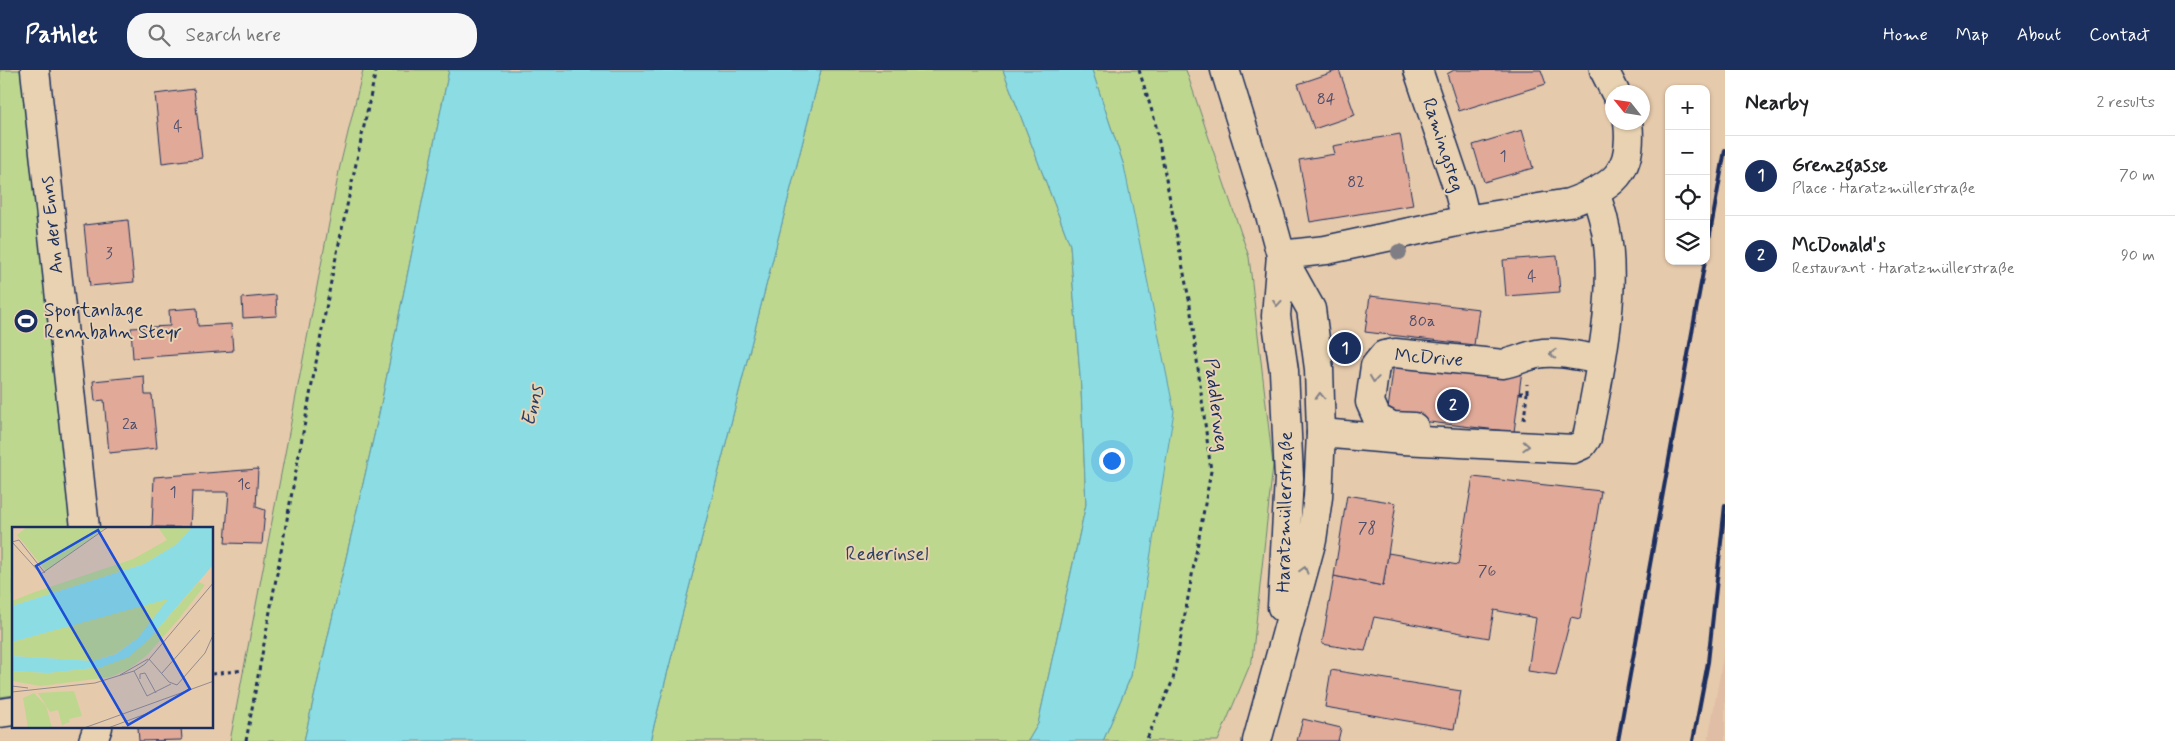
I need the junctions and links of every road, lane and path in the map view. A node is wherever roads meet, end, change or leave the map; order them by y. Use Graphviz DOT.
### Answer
graph roads {
  1 [pos="35,70"];
  2 [pos="376,70"];
  3 [pos="1139,70"];
  4 [pos="1225,70"];
  5 [pos="1418,70"];
  6 [pos="1604,70"];
  7 [pos="1611,85"];
  8 [pos="1629,130"];
  9 [pos="1595,192"];
  10 [pos="1466,220"];
  11 [pos="1280,255"];
  12 [pos="1601,360"];
  13 [pos="1321,433"];
  14 [pos="1492,444"];
  15 [pos="85,527"];
  16 [pos="1281,650"];
  17 [pos="244,670"];
  18 [pos="214,674"];
  19 [pos="98,728"];
  20 [pos="93,741"];
  21 [pos="246,741"];
  22 [pos="1146,741"];
  23 [pos="1257,741"];
  1 -- 15 [label="main road, An der Enns"];
  2 -- 21 [label="path"];
  3 -- 22 [label="path, Paddlerweg"];
  4 -- 11 [label="main road, Haratzmüllerstraße"];
  5 -- 10 [label="main road, Ramingsteg"];
  6 -- 7 [label="main road"];
  8 -- 9 [label="main road"];
  9 -- 10 [label="main road"];
  9 -- 12 [label="main road"];
  10 -- 11 [label="main road"];
  13 -- 11 [label="main road, Haratzmüllerstraße, one-way"];
  11 -- 16 [label="main road, Haratzmüllerstraße, one-way"];
  14 -- 12 [label="main road, one-way"];
  12 -- 14 [label="main road, McDrive, one-way"];
  13 -- 14 [label="main road"];
  16 -- 13 [label="main road, Haratzmüllerstraße, one-way"];
  16 -- 23 [label="main road, Haratzmüllerstraße"];
  17 -- 18 [label="path"];
  19 -- 20 [label="main road"];
}
